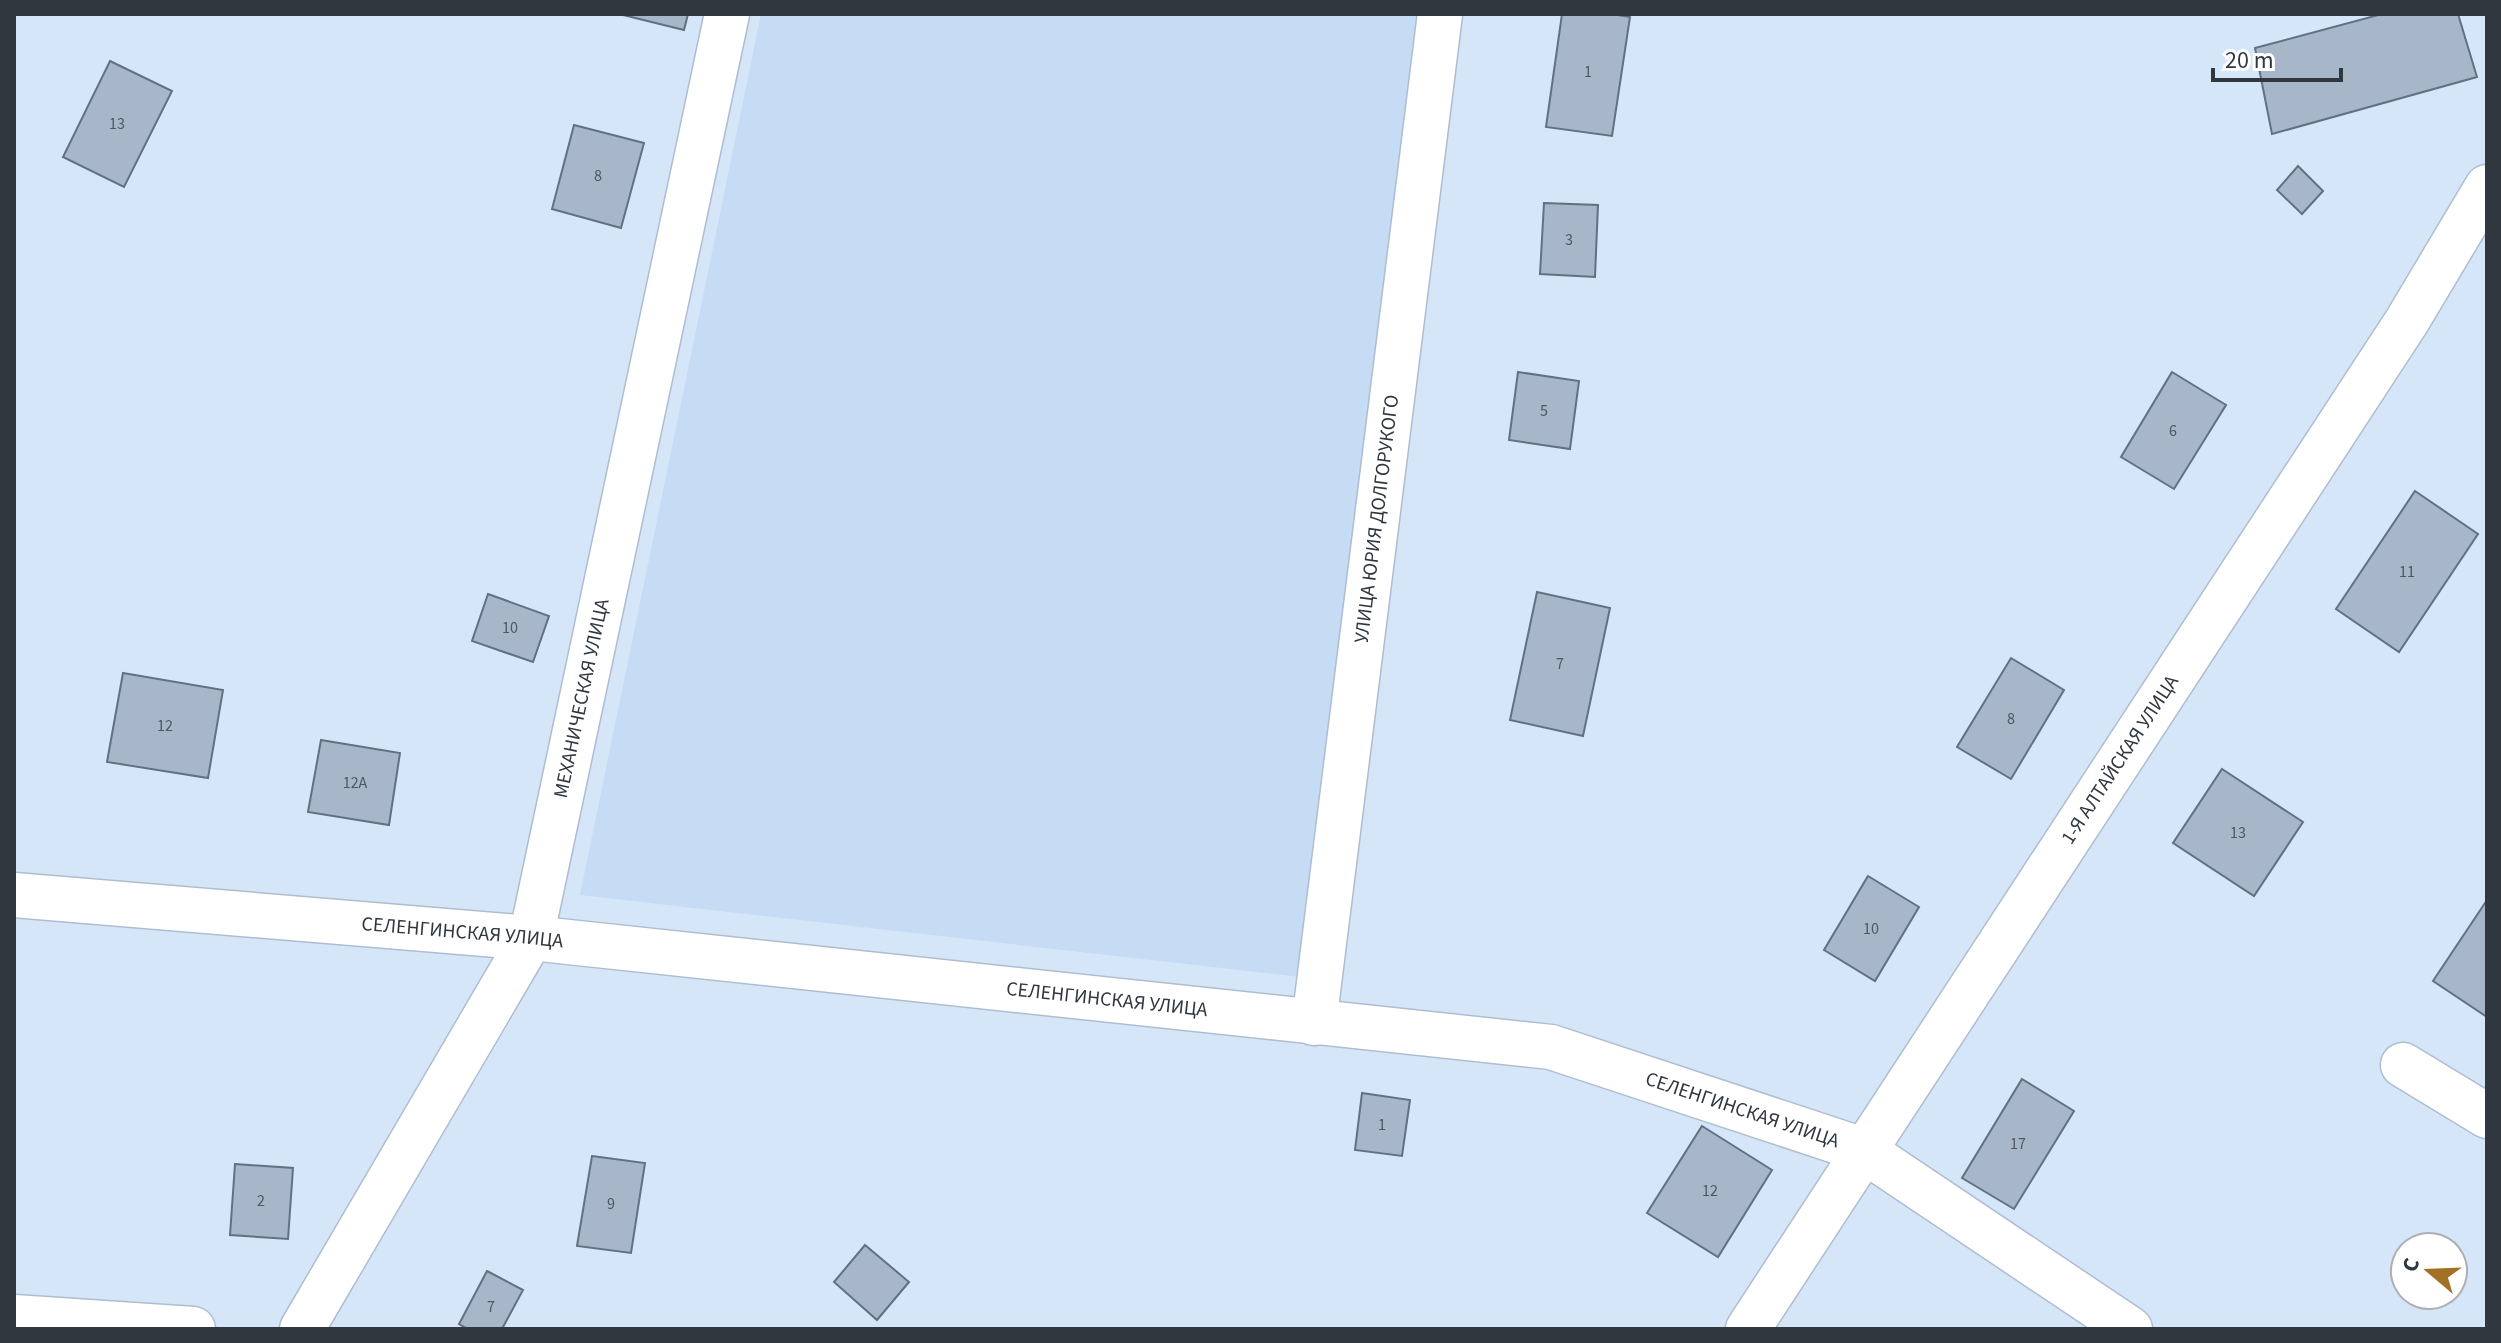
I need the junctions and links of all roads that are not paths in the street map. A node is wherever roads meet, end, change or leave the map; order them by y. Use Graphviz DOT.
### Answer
graph roads {
  1 [pos="727,14"];
  2 [pos="1440,14"];
  3 [pos="2487,187"];
  4 [pos="14,895"];
  5 [pos="531,938"];
  6 [pos="1314,1023"];
  7 [pos="2403,1065"];
  8 [pos="2487,1116"];
  9 [pos="1863,1150"];
  10 [pos="14,1317"];
  11 [pos="193,1329"];
  12 [pos="302,1329"];
  13 [pos="1748,1329"];
  14 [pos="2130,1329"];
  1 -- 5 [label="street, МЕХАНИЧЕСКАЯ УЛИЦА"];
  2 -- 6 [label="street, УЛИЦА ЮРИЯ ДОЛГОРУКОГО"];
  3 -- 9 [label="street, 1-Я АЛТАЙСКАЯ УЛИЦА"];
  4 -- 5 [label="street, СЕЛЕНГИНСКАЯ УЛИЦА"];
  5 -- 6 [label="street, СЕЛЕНГИНСКАЯ УЛИЦА"];
  5 -- 12 [label="street, МЕХАНИЧЕСКАЯ УЛИЦА"];
  6 -- 9 [label="street, СЕЛЕНГИНСКАЯ УЛИЦА"];
  7 -- 8 [label="street"];
  9 -- 13 [label="street, 1-Я АЛТАЙСКАЯ УЛИЦА"];
  9 -- 14 [label="street, СЕЛЕНГИНСКАЯ УЛИЦА"];
  10 -- 11 [label="street"];
}
